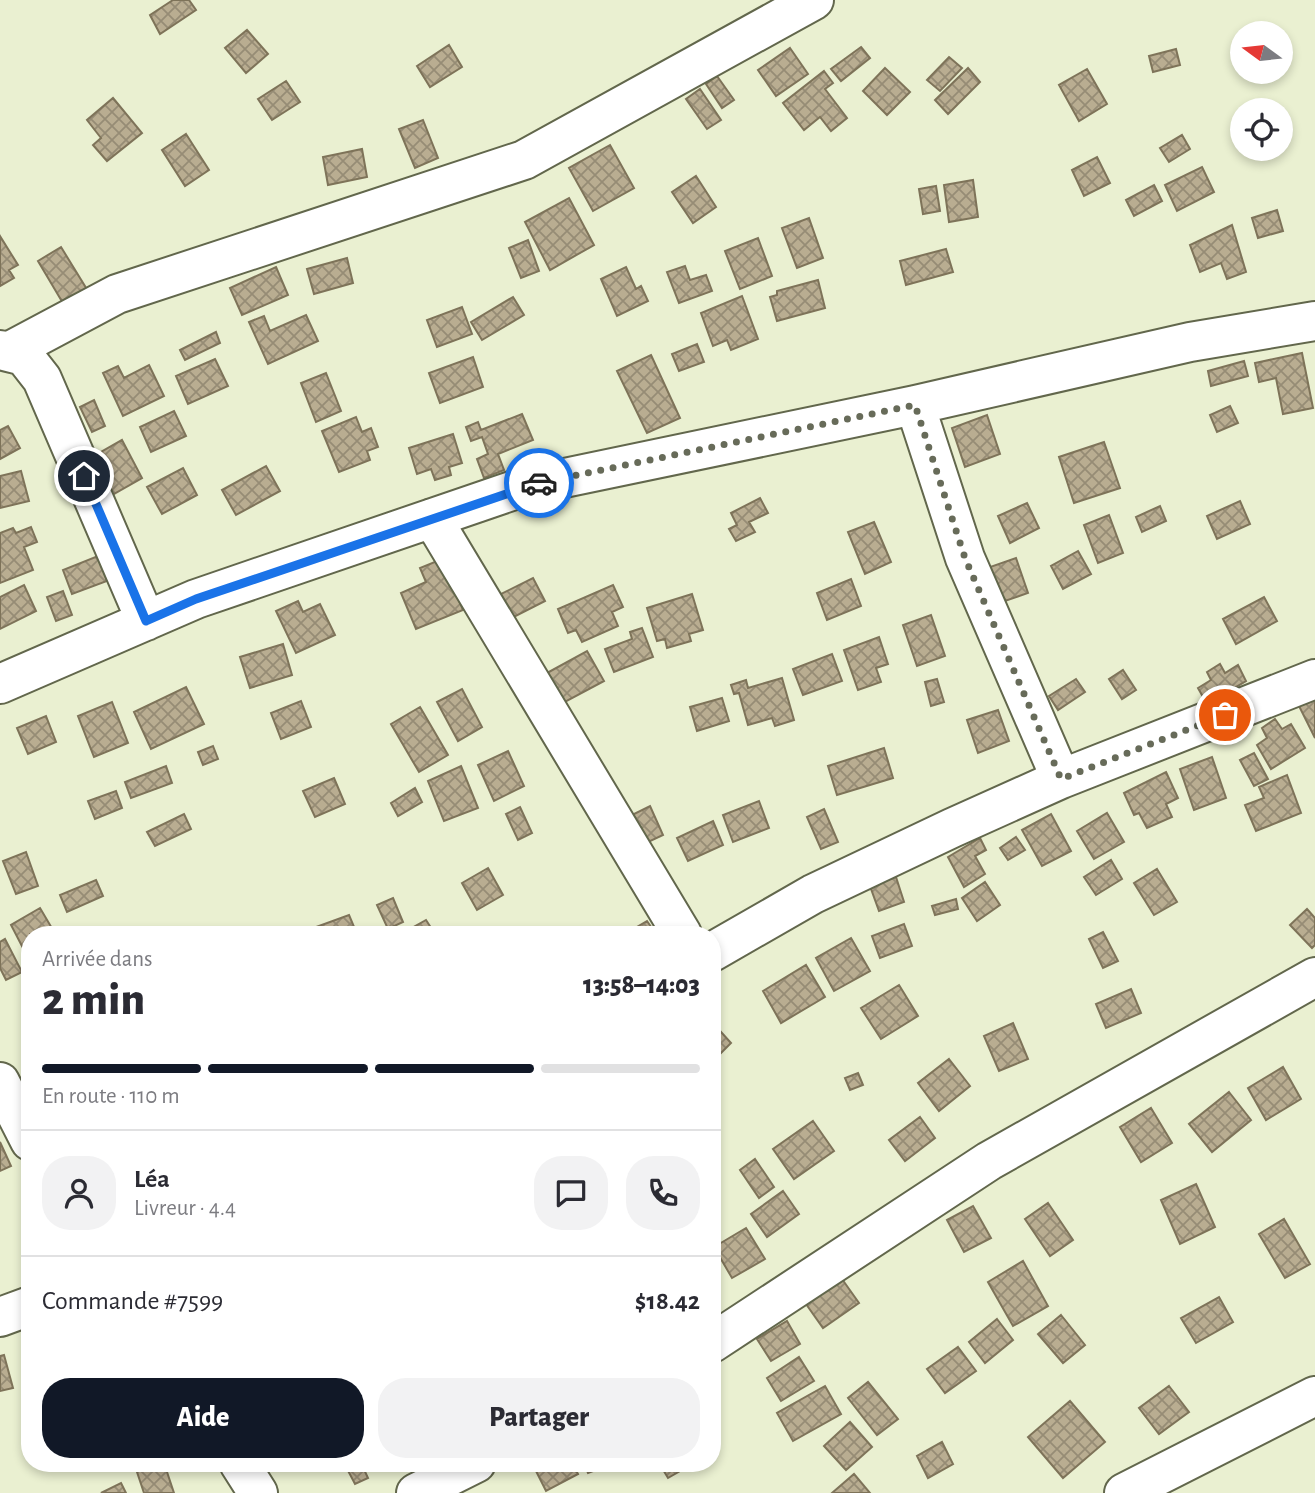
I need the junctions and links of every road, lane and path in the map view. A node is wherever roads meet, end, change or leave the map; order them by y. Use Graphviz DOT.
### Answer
graph roads {
  1 [pos="814,0"];
  2 [pos="1315,321"];
  3 [pos="5,350"];
  4 [pos="915,405"];
  5 [pos="432,518"];
  6 [pos="146,621"];
  7 [pos="1315,679"];
  8 [pos="0,684"];
  9 [pos="1061,779"];
  10 [pos="677,926"];
  11 [pos="721,947"];
  12 [pos="1315,977"];
  13 [pos="0,1082"];
  14 [pos="21,1124"];
  15 [pos="21,1309"];
  16 [pos="0,1317"];
  17 [pos="721,1337"];
  18 [pos="1315,1395"];
  19 [pos="244,1472"];
  20 [pos="458,1472"];
  21 [pos="257,1493"];
  22 [pos="416,1493"];
  23 [pos="1124,1493"];
  1 -- 3 [label="street"];
  2 -- 4 [label="street"];
  3 -- 6 [label="street"];
  4 -- 5 [label="street"];
  4 -- 9 [label="street"];
  5 -- 6 [label="street"];
  5 -- 10 [label="street"];
  6 -- 8 [label="street"];
  7 -- 9 [label="street"];
  9 -- 11 [label="street"];
  12 -- 17 [label="street"];
  13 -- 14 [label="street"];
  15 -- 16 [label="street"];
  18 -- 23 [label="street"];
  19 -- 21 [label="street"];
  20 -- 22 [label="street"];
}
